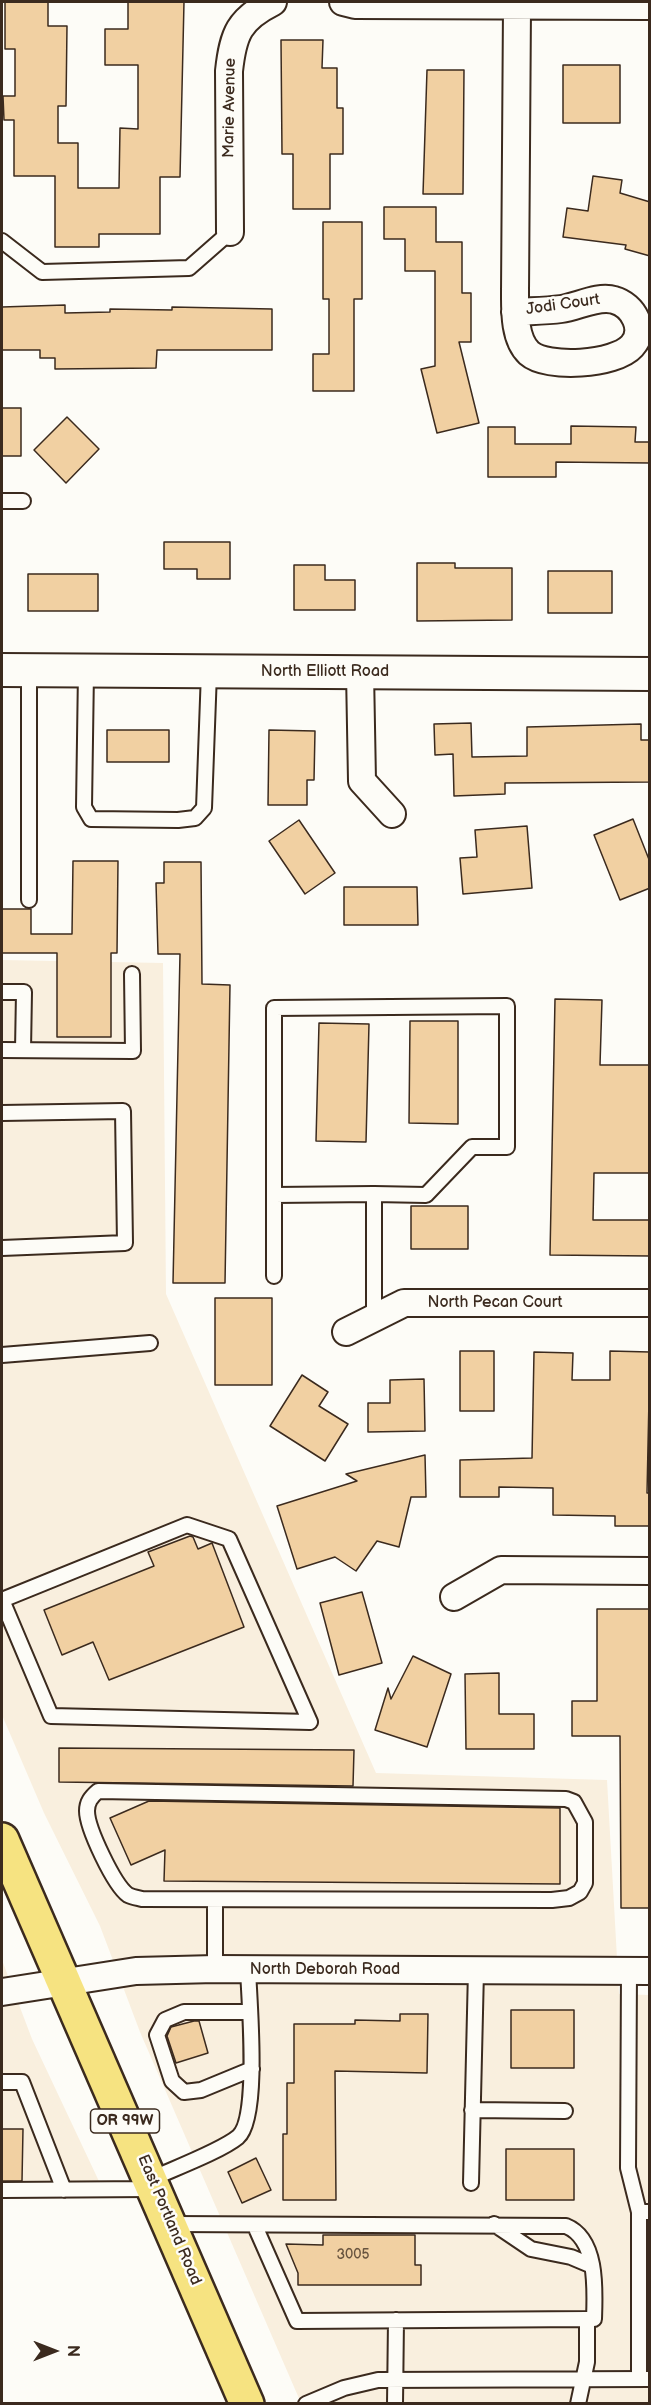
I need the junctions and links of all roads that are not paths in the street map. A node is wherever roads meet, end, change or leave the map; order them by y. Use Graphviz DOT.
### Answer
graph roads {
  1 [pos="273,2"];
  2 [pos="343,2"];
  3 [pos="650,6"];
  4 [pos="517,7"];
  5 [pos="230,232"];
  6 [pos="2,241"];
  7 [pos="515,312"];
  8 [pos="2,501"];
  9 [pos="23,501"];
  10 [pos="15,671"];
  11 [pos="86,671"];
  12 [pos="209,672"];
  13 [pos="360,672"];
  14 [pos="650,674"];
  15 [pos="392,814"];
  16 [pos="29,900"];
  17 [pos="132,974"];
  18 [pos="2,992"];
  19 [pos="2,1050"];
  20 [pos="23,1050"];
  21 [pos="2,1113"];
  22 [pos="374,1194"];
  23 [pos="274,1195"];
  24 [pos="2,1248"];
  25 [pos="274,1276"];
  26 [pos="650,1303"];
  27 [pos="374,1318"];
  28 [pos="346,1332"];
  29 [pos="150,1343"];
  30 [pos="2,1355"];
  31 [pos="650,1571"];
  32 [pos="454,1597"];
  33 [pos="2,1600"];
  34 [pos="2,1840"];
  35 [pos="215,1900"];
  36 [pos="215,1969"];
  37 [pos="248,1969"];
  38 [pos="476,1970"];
  39 [pos="639,1971"];
  40 [pos="64,1983"];
  41 [pos="2,1992"];
  42 [pos="249,2012"];
  43 [pos="252,2069"];
  44 [pos="2,2082"];
  45 [pos="472,2110"];
  46 [pos="565,2111"];
  47 [pos="471,2183"];
  48 [pos="153,2184"];
  49 [pos="2,2190"];
  50 [pos="64,2190"];
  51 [pos="644,2212"];
  52 [pos="170,2224"];
  53 [pos="494,2224"];
  54 [pos="255,2226"];
  55 [pos="590,2265"];
  56 [pos="587,2319"];
  57 [pos="396,2320"];
  58 [pos="584,2379"];
  59 [pos="644,2379"];
  60 [pos="395,2380"];
  61 [pos="242,2401"];
  62 [pos="306,2403"];
  63 [pos="395,2403"];
  64 [pos="579,2403"];
  1 -- 5 [label="street, Marie Avenue"];
  2 -- 4 [label="street"];
  3 -- 4 [label="street"];
  4 -- 7 [label="street, Jodi Court"];
  5 -- 6 [label="lane"];
  8 -- 9 [label="lane"];
  10 -- 11 [label="street, North Elliott Road"];
  10 -- 16 [label="lane"];
  11 -- 12 [label="street, North Elliott Road"];
  11 -- 12 [label="lane"];
  12 -- 13 [label="street, North Elliott Road"];
  13 -- 14 [label="street, North Elliott Road"];
  13 -- 15 [label="street"];
  17 -- 20 [label="lane"];
  18 -- 20 [label="lane"];
  19 -- 20 [label="lane"];
  21 -- 24 [label="lane"];
  22 -- 23 [label="lane"];
  22 -- 23 [label="lane"];
  22 -- 27 [label="lane"];
  23 -- 25 [label="lane"];
  26 -- 27 [label="street, North Pecan Court"];
  27 -- 28 [label="street, North Pecan Court"];
  29 -- 30 [label="lane"];
  31 -- 32 [label="street"];
  33 -- 33 [label="lane"];
  34 -- 40 [label="main road, East Portland Road / OR 99W"];
  35 -- 35 [label="lane"];
  35 -- 36 [label="lane"];
  36 -- 37 [label="street, North Deborah Road"];
  36 -- 40 [label="street, North Deborah Road"];
  37 -- 38 [label="street, North Deborah Road"];
  37 -- 42 [label="lane"];
  38 -- 39 [label="street, North Deborah Road"];
  38 -- 45 [label="lane"];
  39 -- 51 [label="lane"];
  40 -- 41 [label="street, North Deborah Road"];
  40 -- 48 [label="main road, East Portland Road / OR 99W"];
  42 -- 43 [label="lane"];
  42 -- 43 [label="lane"];
  43 -- 48 [label="lane"];
  44 -- 50 [label="lane"];
  45 -- 46 [label="lane"];
  45 -- 47 [label="lane"];
  48 -- 50 [label="lane"];
  48 -- 52 [label="main road, East Portland Road / OR 99W"];
  49 -- 50 [label="lane"];
  51 -- 59 [label="lane"];
  52 -- 54 [label="lane"];
  52 -- 61 [label="main road, East Portland Road / OR 99W"];
  53 -- 54 [label="lane"];
  53 -- 55 [label="lane"];
  53 -- 55 [label="lane"];
  54 -- 57 [label="lane"];
  55 -- 56 [label="lane"];
  56 -- 57 [label="lane"];
  56 -- 58 [label="lane"];
  57 -- 60 [label="lane"];
  58 -- 59 [label="lane"];
  58 -- 60 [label="lane"];
  58 -- 64 [label="lane"];
  60 -- 62 [label="lane"];
  60 -- 63 [label="lane"];
}
